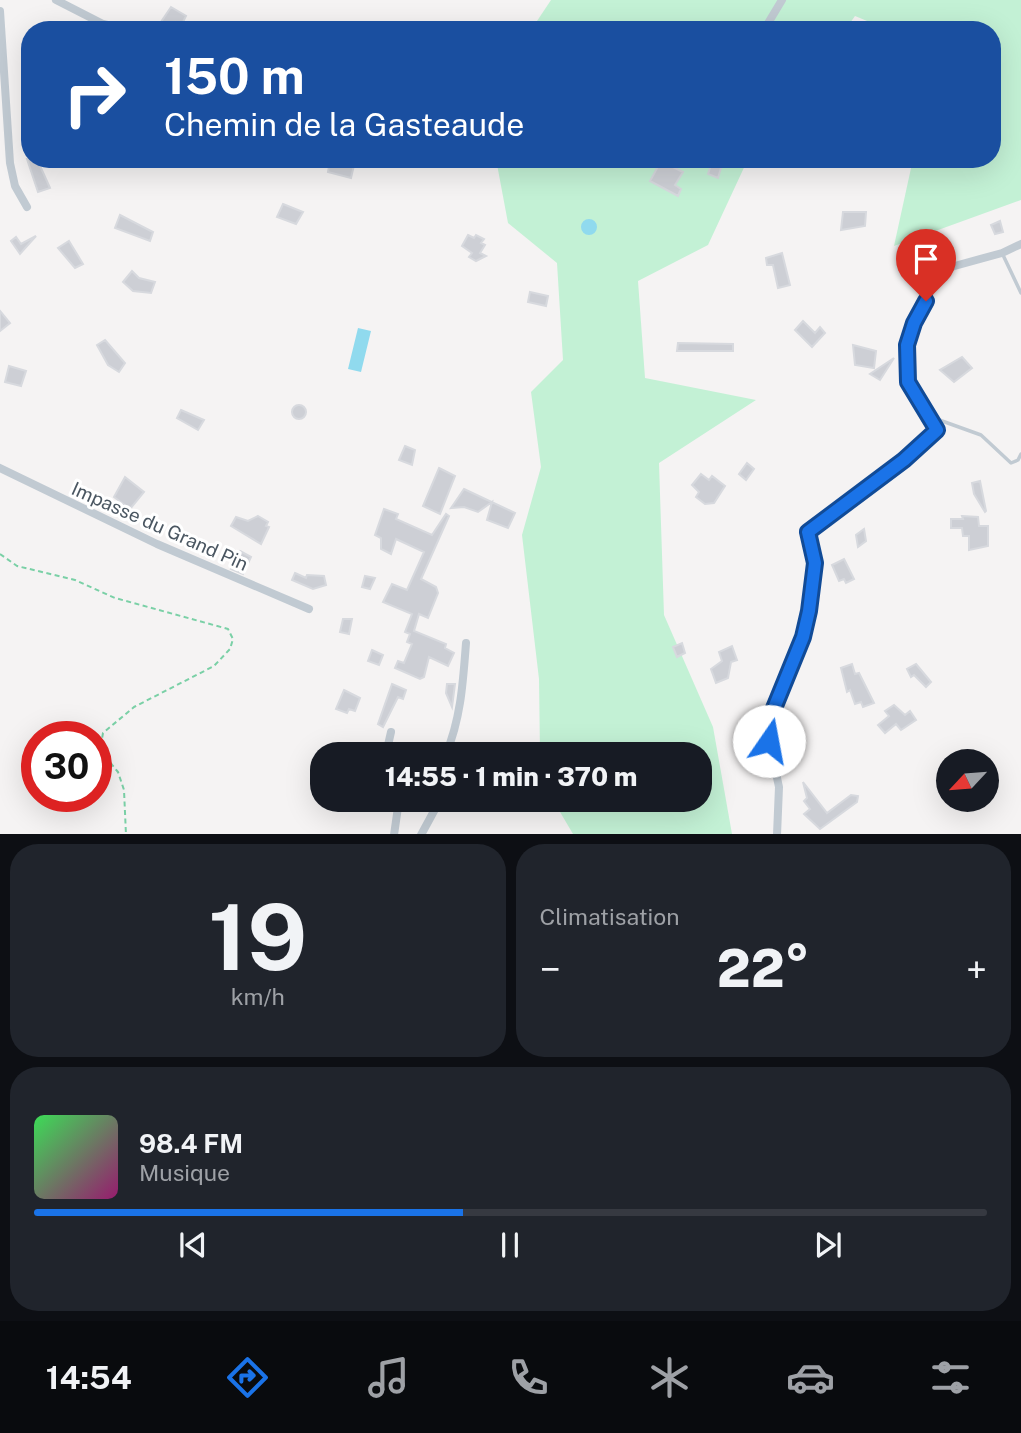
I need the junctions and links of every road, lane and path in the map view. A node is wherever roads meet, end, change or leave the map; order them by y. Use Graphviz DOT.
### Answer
graph roads {
  1 [pos="56,0"];
  2 [pos="782,0"];
  3 [pos="0,11"];
  4 [pos="97,21"];
  5 [pos="769,21"];
  6 [pos="27,207"];
  7 [pos="1021,244"];
  8 [pos="1002,253"];
  9 [pos="1021,293"];
  10 [pos="931,417"];
  11 [pos="1021,454"];
  12 [pos="0,468"];
  13 [pos="0,554"];
  14 [pos="309,609"];
  15 [pos="466,643"];
  16 [pos="391,732"];
  17 [pos="389,742"];
  18 [pos="451,742"];
  19 [pos="397,812"];
  20 [pos="433,812"];
  21 [pos="126,834"];
  22 [pos="394,834"];
  23 [pos="422,834"];
  24 [pos="778,834"];
  1 -- 4 [label="street"];
  2 -- 5 [label="street"];
  3 -- 6 [label="street"];
  7 -- 8 [label="street"];
  8 -- 9 [label="lane"];
  8 -- 10 [label="street"];
  10 -- 11 [label="lane"];
  10 -- 24 [label="street"];
  12 -- 14 [label="street, Impasse du Grand Pin"];
  13 -- 21 [label="path"];
  15 -- 18 [label="street"];
  16 -- 17 [label="street"];
  19 -- 22 [label="street"];
  20 -- 23 [label="street"];
}
